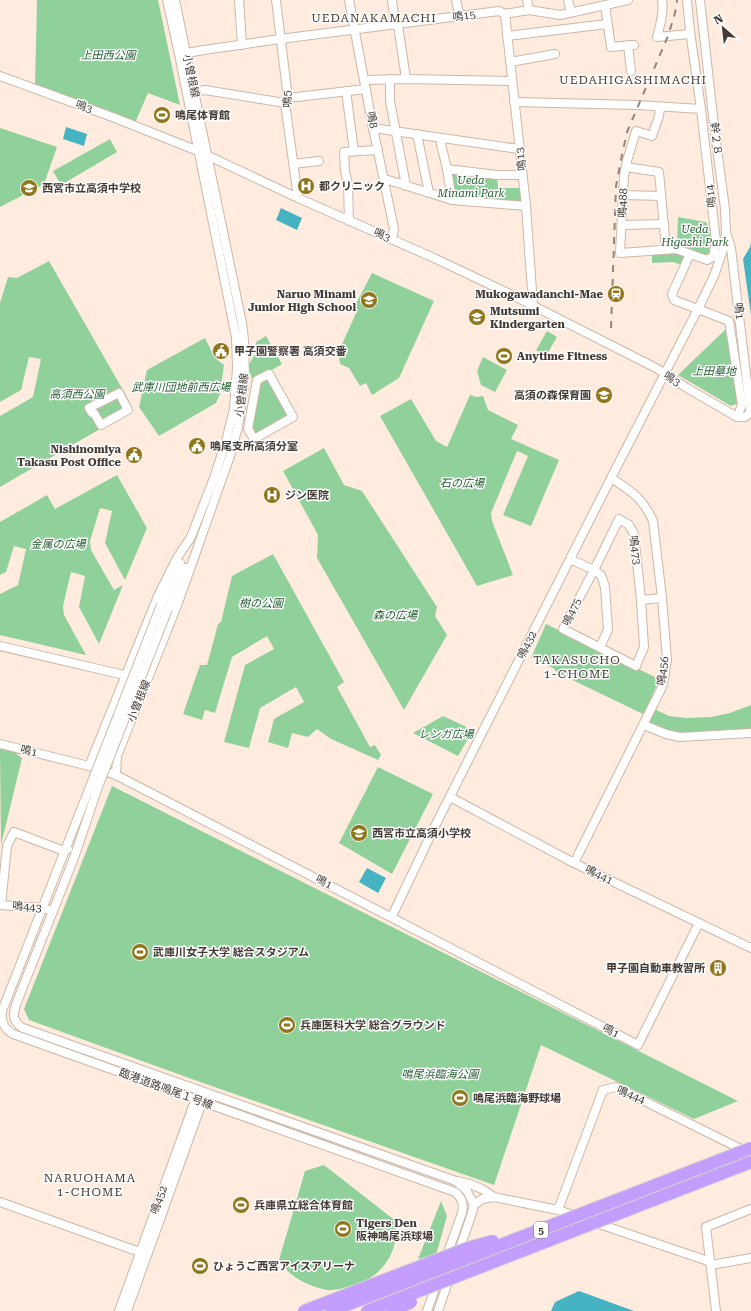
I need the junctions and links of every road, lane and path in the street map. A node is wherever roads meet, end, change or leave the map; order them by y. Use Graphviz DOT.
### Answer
graph roads {
  1 [pos="167,0"];
  2 [pos="175,0"];
  3 [pos="239,0"];
  4 [pos="276,0"];
  5 [pos="350,0"];
  6 [pos="392,0"];
  7 [pos="456,0"];
  8 [pos="527,0"];
  9 [pos="568,0"];
  10 [pos="628,0"];
  11 [pos="662,0"];
  12 [pos="687,0"];
  13 [pos="700,0"];
  14 [pos="605,5"];
  15 [pos="529,10"];
  16 [pos="571,12"];
  17 [pos="505,14"];
  18 [pos="460,17"];
  19 [pos="608,24"];
  20 [pos="396,25"];
  21 [pos="355,30"];
  22 [pos="690,34"];
  23 [pos="507,36"];
  24 [pos="280,39"];
  25 [pos="242,45"];
  26 [pos="182,54"];
  27 [pos="555,54"];
  28 [pos="510,62"];
  29 [pos="631,70"];
  30 [pos="0,76"];
  31 [pos="390,79"];
  32 [pos="406,79"];
  33 [pos="364,80"];
  34 [pos="512,81"];
  35 [pos="366,89"];
  36 [pos="346,91"];
  37 [pos="194,92"];
  38 [pos="287,100"];
  39 [pos="514,102"];
  40 [pos="660,107"];
  41 [pos="701,109"];
  42 [pos="373,128"];
  43 [pos="395,130"];
  44 [pos="417,134"];
  45 [pos="442,138"];
  46 [pos="519,149"];
  47 [pos="378,150"];
  48 [pos="354,151"];
  49 [pos="198,152"];
  50 [pos="208,156"];
  51 [pos="319,161"];
  52 [pos="293,164"];
  53 [pos="626,167"];
  54 [pos="447,169"];
  55 [pos="522,175"];
  56 [pos="385,179"];
  57 [pos="406,186"];
  58 [pos="429,193"];
  59 [pos="623,195"];
  60 [pos="661,196"];
  61 [pos="298,198"];
  62 [pos="452,200"];
  63 [pos="526,206"];
  64 [pos="349,221"];
  65 [pos="664,224"];
  66 [pos="622,225"];
  67 [pos="726,233"];
  68 [pos="392,240"];
  69 [pos="666,249"];
  70 [pos="690,254"];
  71 [pos="533,305"];
  72 [pos="698,309"];
  73 [pos="665,375"];
  74 [pos="257,380"];
  75 [pos="89,408"];
  76 [pos="737,417"];
  77 [pos="611,478"];
  78 [pos="204,527"];
  79 [pos="191,537"];
  80 [pos="570,559"];
  81 [pos="594,570"];
  82 [pos="662,598"];
  83 [pos="641,600"];
  84 [pos="165,607"];
  85 [pos="0,646"];
  86 [pos="600,647"];
  87 [pos="120,674"];
  88 [pos="644,725"];
  89 [pos="751,733"];
  90 [pos="0,744"];
  91 [pos="89,766"];
  92 [pos="116,775"];
  93 [pos="94,785"];
  94 [pos="450,797"];
  95 [pos="78,846"];
  96 [pos="64,851"];
  97 [pos="574,863"];
  98 [pos="1,905"];
  99 [pos="42,908"];
  100 [pos="53,911"];
  101 [pos="392,916"];
  102 [pos="699,923"];
  103 [pos="751,948"];
  104 [pos="202,1091"];
  105 [pos="198,1101"];
  106 [pos="751,1148"];
  107 [pos="751,1154"];
  108 [pos="751,1162"];
  109 [pos="456,1181"];
  110 [pos="640,1191"];
  111 [pos="486,1192"];
  112 [pos="494,1197"];
  113 [pos="472,1201"];
  114 [pos="0,1202"];
  115 [pos="464,1207"];
  116 [pos="751,1209"];
  117 [pos="558,1210"];
  118 [pos="144,1253"];
  119 [pos="751,1258"];
  120 [pos="493,1262"];
  121 [pos="711,1264"];
  122 [pos="119,1311"];
  123 [pos="127,1311"];
  124 [pos="304,1311"];
  125 [pos="331,1311"];
  126 [pos="367,1311"];
  127 [pos="392,1311"];
  128 [pos="428,1311"];
  129 [pos="438,1311"];
  130 [pos="716,1311"];
  1 -- 26 [label="street, 小曽根線"];
  2 -- 26 [label="street, 小曽根線"];
  3 -- 25 [label="street"];
  4 -- 24 [label="street, 鳴5"];
  5 -- 21 [label="street, 鳴8"];
  6 -- 20 [label="street"];
  7 -- 18 [label="street"];
  8 -- 15 [label="street"];
  9 -- 16 [label="street"];
  10 -- 14 [label="street, 鳴15"];
  11 -- 22 [label="street"];
  12 -- 22 [label="street, 鳴14"];
  13 -- 67 [label="street, 幹２８"];
  14 -- 16 [label="street, 鳴15"];
  14 -- 19 [label="street"];
  15 -- 16 [label="street, 鳴15"];
  15 -- 17 [label="street, 鳴15"];
  17 -- 18 [label="street, 鳴15"];
  17 -- 23 [label="street, 鳴13"];
  18 -- 20 [label="street, 鳴15"];
  19 -- 23 [label="street"];
  19 -- 29 [label="street"];
  20 -- 21 [label="street, 鳴15"];
  20 -- 32 [label="street"];
  21 -- 24 [label="street, 鳴15"];
  21 -- 33 [label="street, 鳴8"];
  22 -- 41 [label="street, 鳴14"];
  23 -- 28 [label="street, 鳴13"];
  24 -- 25 [label="street, 鳴15"];
  24 -- 38 [label="street, 鳴5"];
  25 -- 26 [label="street, 鳴15"];
  26 -- 37 [label="street, 小曽根線"];
  26 -- 49 [label="street, 小曽根線"];
  27 -- 28 [label="street"];
  28 -- 34 [label="street, 鳴13"];
  30 -- 49 [label="street, 鳴3"];
  31 -- 32 [label="street"];
  31 -- 33 [label="street"];
  31 -- 43 [label="street"];
  32 -- 34 [label="street"];
  33 -- 35 [label="street, 鳴8"];
  34 -- 39 [label="street, 鳴13"];
  35 -- 36 [label="street"];
  35 -- 42 [label="street, 鳴8"];
  36 -- 38 [label="street"];
  36 -- 48 [label="street"];
  37 -- 38 [label="street"];
  37 -- 50 [label="street, 小曽根線"];
  38 -- 52 [label="street, 鳴5"];
  39 -- 40 [label="street"];
  39 -- 46 [label="street, 鳴13"];
  40 -- 41 [label="street"];
  40 -- 53 [label="street, 鳴488"];
  41 -- 70 [label="street, 鳴14"];
  42 -- 43 [label="street"];
  42 -- 47 [label="street, 鳴8"];
  43 -- 44 [label="street"];
  43 -- 57 [label="street"];
  44 -- 45 [label="street"];
  44 -- 58 [label="street"];
  45 -- 46 [label="street"];
  45 -- 54 [label="street"];
  46 -- 55 [label="street, 鳴13"];
  47 -- 48 [label="street"];
  47 -- 56 [label="street, 鳴8"];
  48 -- 64 [label="street"];
  49 -- 50 [label="street, 鳴3"];
  49 -- 79 [label="street, 小曽根線"];
  50 -- 61 [label="street, 鳴3"];
  50 -- 78 [label="street, 小曽根線"];
  51 -- 52 [label="street"];
  52 -- 61 [label="street, 鳴5"];
  53 -- 59 [label="street, 鳴488"];
  53 -- 60 [label="street"];
  54 -- 55 [label="street"];
  54 -- 62 [label="street"];
  55 -- 63 [label="street, 鳴13"];
  56 -- 57 [label="street"];
  56 -- 68 [label="street, 鳴8"];
  57 -- 58 [label="street"];
  58 -- 62 [label="street"];
  59 -- 60 [label="street"];
  59 -- 66 [label="street, 鳴488"];
  60 -- 65 [label="street"];
  61 -- 64 [label="street, 鳴3"];
  62 -- 63 [label="street"];
  63 -- 71 [label="street, 鳴13"];
  64 -- 68 [label="street, 鳴3"];
  65 -- 66 [label="street"];
  65 -- 69 [label="street"];
  66 -- 69 [label="street, 鳴488"];
  67 -- 72 [label="street, 幹２８"];
  67 -- 76 [label="street, 鳴1"];
  68 -- 71 [label="street, 鳴3"];
  69 -- 70 [label="street, 鳴488"];
  70 -- 72 [label="street"];
  71 -- 73 [label="street, 鳴3"];
  72 -- 73 [label="street, 鳴432"];
  72 -- 76 [label="street"];
  73 -- 76 [label="street, 鳴3"];
  73 -- 77 [label="street, 鳴432"];
  74 -- 74 [label="street"];
  75 -- 75 [label="street"];
  77 -- 80 [label="street, 鳴432"];
  77 -- 82 [label="street, 鳴456"];
  78 -- 84 [label="street"];
  78 -- 92 [label="street, 小曽根線"];
  79 -- 84 [label="street"];
  79 -- 91 [label="street, 小曽根線"];
  80 -- 81 [label="street"];
  80 -- 94 [label="street, 鳴432"];
  81 -- 83 [label="street, 鳴473"];
  81 -- 86 [label="street"];
  81 -- 86 [label="street, 鳴475"];
  82 -- 83 [label="street"];
  82 -- 88 [label="street, 鳴456"];
  83 -- 86 [label="street, 鳴475"];
  84 -- 93 [label="street, bridge"];
  85 -- 87 [label="street"];
  88 -- 89 [label="street"];
  88 -- 97 [label="street, 鳴456"];
  90 -- 91 [label="street, 鳴1"];
  91 -- 92 [label="street, 鳴1"];
  92 -- 101 [label="street, 鳴1"];
  93 -- 95 [label="street, 臨港道路鳴尾１号線"];
  93 -- 96 [label="street, 臨港道路鳴尾１号線"];
  94 -- 97 [label="street, 鳴441"];
  94 -- 101 [label="street, 鳴432"];
  95 -- 96 [label="street"];
  95 -- 100 [label="street, 臨港道路鳴尾１号線"];
  96 -- 98 [label="street"];
  96 -- 99 [label="street, 臨港道路鳴尾１号線"];
  97 -- 102 [label="street, 鳴441"];
  98 -- 99 [label="street, 鳴443"];
  99 -- 100 [label="street, 鳴443"];
  99 -- 105 [label="street, 臨港道路鳴尾１号線"];
  100 -- 104 [label="street, 臨港道路鳴尾１号線"];
  101 -- 102 [label="street, 鳴1"];
  102 -- 103 [label="street, 鳴441"];
  104 -- 105 [label="street, 鳴452"];
  104 -- 109 [label="street, 臨港道路鳴尾１号線"];
  105 -- 115 [label="street, 臨港道路鳴尾１号線"];
  105 -- 118 [label="street, 鳴452"];
  106 -- 110 [label="highway, 5, bridge"];
  107 -- 117 [label="street, 鳴444"];
  108 -- 120 [label="highway, 5, bridge"];
  109 -- 111 [label="street"];
  109 -- 113 [label="street, 臨港道路鳴尾１号線"];
  110 -- 124 [label="highway, 5, bridge"];
  110 -- 125 [label="highway, 5, bridge"];
  111 -- 112 [label="street"];
  111 -- 113 [label="street"];
  112 -- 113 [label="street"];
  112 -- 117 [label="street"];
  113 -- 115 [label="street"];
  113 -- 129 [label="street"];
  114 -- 118 [label="street"];
  115 -- 128 [label="street"];
  116 -- 121 [label="street"];
  117 -- 121 [label="street"];
  118 -- 122 [label="street, 鳴452"];
  118 -- 123 [label="street, 鳴452"];
  119 -- 121 [label="street"];
  120 -- 126 [label="highway, 5, bridge"];
  120 -- 127 [label="highway, 5, bridge"];
  121 -- 130 [label="street"];
}
